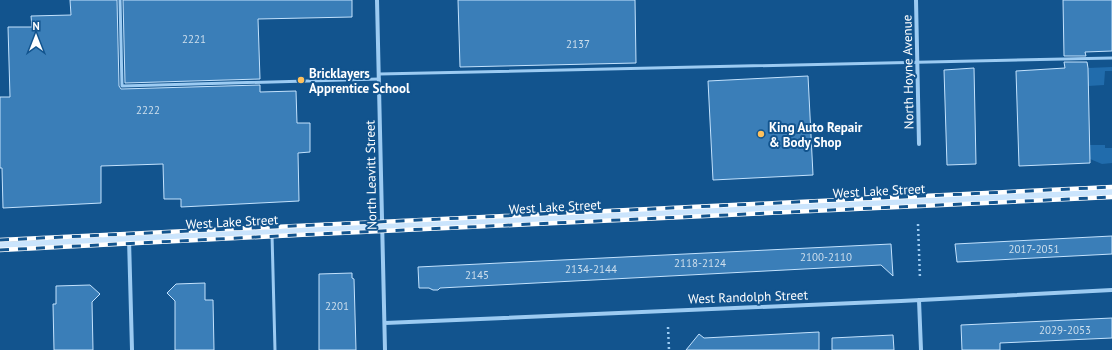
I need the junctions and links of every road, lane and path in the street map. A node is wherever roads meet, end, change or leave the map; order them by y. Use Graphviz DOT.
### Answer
graph roads {
  1 [pos="120,0"];
  2 [pos="377,0"];
  3 [pos="916,0"];
  4 [pos="1112,58"];
  5 [pos="918,62"];
  6 [pos="379,77"];
  7 [pos="919,144"];
  8 [pos="1112,192"];
  9 [pos="918,224"];
  10 [pos="382,227"];
  11 [pos="272,232"];
  12 [pos="129,239"];
  13 [pos="0,246"];
  14 [pos="920,279"];
  15 [pos="1112,290"];
  16 [pos="920,300"];
  17 [pos="384,323"];
  18 [pos="668,328"];
  19 [pos="132,350"];
  20 [pos="276,350"];
  21 [pos="385,350"];
  22 [pos="669,350"];
  23 [pos="921,350"];
  1 -- 6 [label="lane"];
  2 -- 6 [label="street, North Leavitt Street"];
  3 -- 5 [label="street, North Hoyne Avenue"];
  4 -- 5 [label="lane"];
  5 -- 6 [label="lane"];
  5 -- 7 [label="street, North Hoyne Avenue"];
  6 -- 10 [label="street, North Leavitt Street"];
  8 -- 10 [label="main road, West Lake Street"];
  9 -- 14 [label="path"];
  10 -- 11 [label="main road, West Lake Street"];
  10 -- 17 [label="street, North Leavitt Street"];
  11 -- 12 [label="main road, West Lake Street"];
  11 -- 20 [label="lane"];
  12 -- 13 [label="main road, West Lake Street"];
  12 -- 19 [label="street"];
  15 -- 16 [label="street, West Randolph Street"];
  16 -- 17 [label="street, West Randolph Street"];
  16 -- 23 [label="street"];
  17 -- 21 [label="street, North Leavitt Street"];
  18 -- 22 [label="path"];
}
